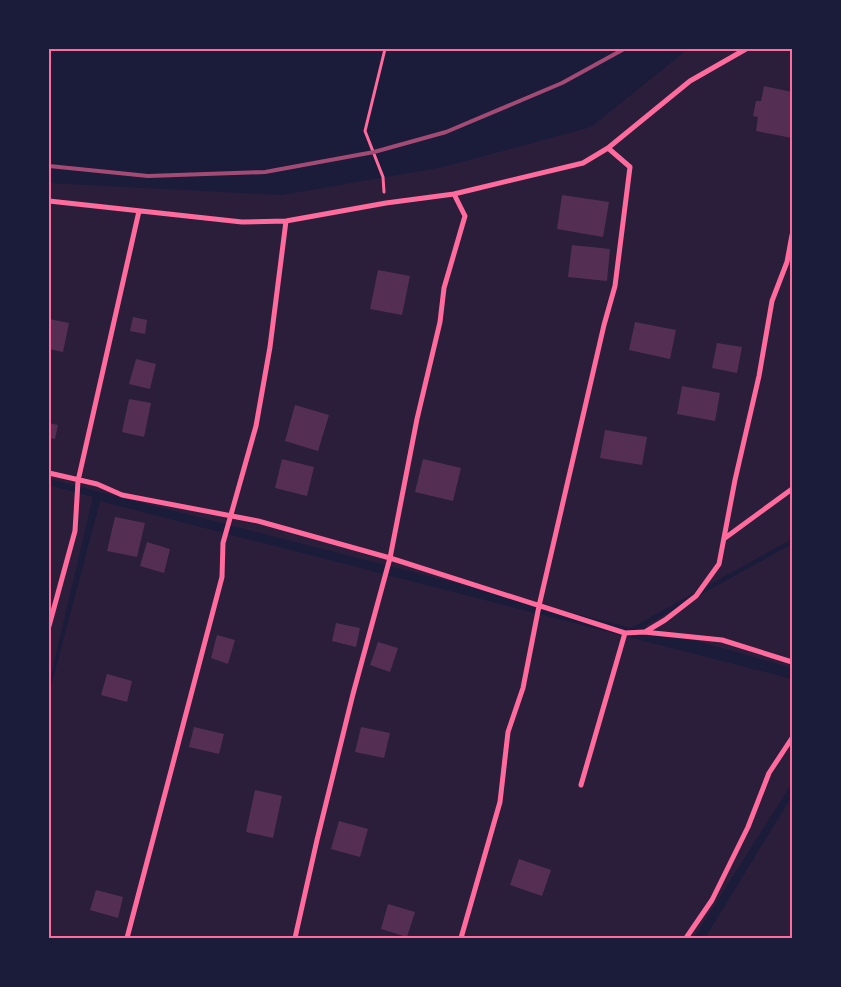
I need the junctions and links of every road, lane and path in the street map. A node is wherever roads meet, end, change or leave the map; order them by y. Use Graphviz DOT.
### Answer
graph roads {
  1 [pos="385,49"];
  2 [pos="746,49"];
  3 [pos="608,148"];
  4 [pos="454,194"];
  5 [pos="49,201"];
  6 [pos="386,203"];
  7 [pos="139,211"];
  8 [pos="286,221"];
  9 [pos="792,236"];
  10 [pos="49,473"];
  11 [pos="78,481"];
  12 [pos="792,488"];
  13 [pos="231,517"];
  14 [pos="725,538"];
  15 [pos="390,558"];
  16 [pos="539,606"];
  17 [pos="49,626"];
  18 [pos="644,632"];
  19 [pos="625,633"];
  20 [pos="792,662"];
  21 [pos="792,738"];
  22 [pos="581,785"];
  23 [pos="127,938"];
  24 [pos="295,938"];
  25 [pos="461,938"];
  26 [pos="686,938"];
  1 -- 6 [label="path"];
  2 -- 3 [label="street"];
  3 -- 4 [label="street"];
  3 -- 16 [label="street"];
  4 -- 6 [label="street"];
  4 -- 15 [label="street"];
  5 -- 7 [label="street"];
  6 -- 8 [label="street"];
  7 -- 8 [label="street"];
  7 -- 11 [label="street"];
  8 -- 13 [label="street"];
  9 -- 14 [label="street"];
  10 -- 11 [label="street"];
  11 -- 13 [label="street"];
  11 -- 17 [label="street"];
  12 -- 14 [label="street"];
  13 -- 15 [label="street"];
  13 -- 23 [label="street"];
  14 -- 18 [label="street"];
  15 -- 16 [label="street"];
  15 -- 24 [label="street"];
  16 -- 19 [label="street"];
  16 -- 25 [label="street"];
  18 -- 19 [label="street"];
  18 -- 20 [label="street"];
  19 -- 22 [label="street"];
  21 -- 26 [label="street"];
}
